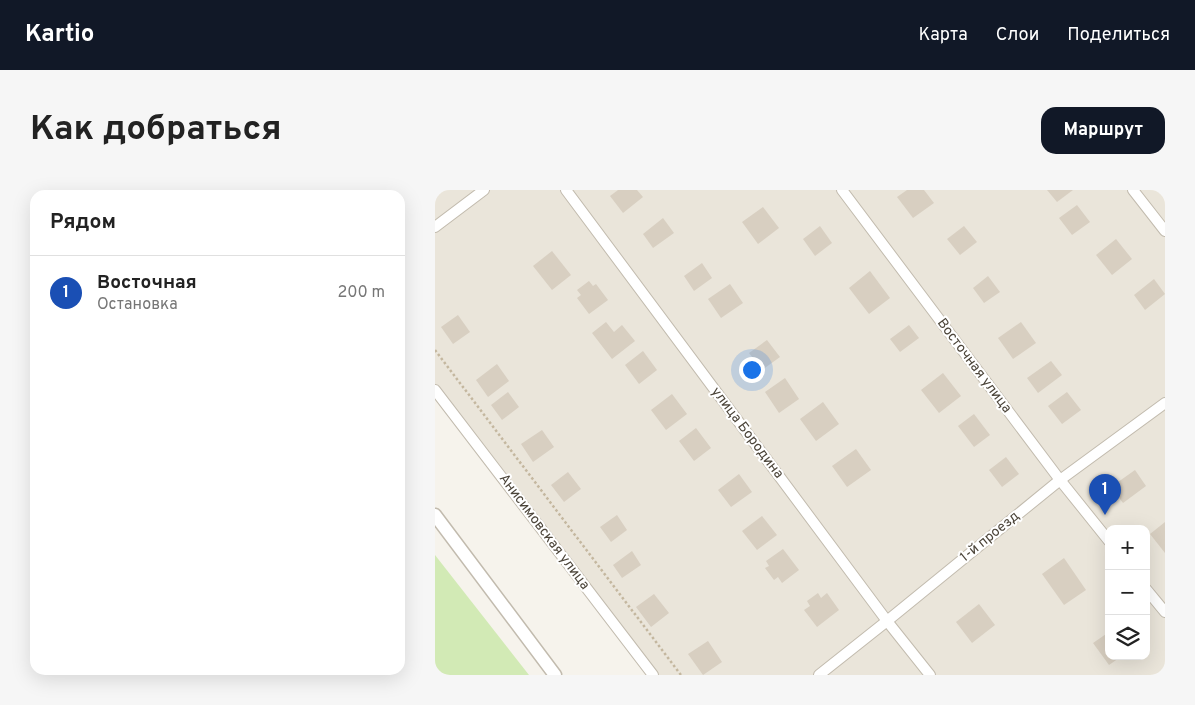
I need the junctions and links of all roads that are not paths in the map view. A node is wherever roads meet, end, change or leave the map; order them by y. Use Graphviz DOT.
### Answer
graph roads {
  1 [pos="484,190"];
  2 [pos="567,190"];
  3 [pos="842,190"];
  4 [pos="1133,190"];
  5 [pos="435,227"];
  6 [pos="1165,231"];
  7 [pos="435,390"];
  8 [pos="1165,403"];
  9 [pos="1060,480"];
  10 [pos="435,516"];
  11 [pos="1105,536"];
  12 [pos="1150,594"];
  13 [pos="1165,612"];
  14 [pos="887,621"];
  15 [pos="555,675"];
  16 [pos="653,675"];
  17 [pos="819,675"];
  18 [pos="929,675"];
  1 -- 5 [label="street"];
  2 -- 14 [label="street, улица Бородина"];
  3 -- 9 [label="street, Восточная улица"];
  4 -- 6 [label="street"];
  7 -- 16 [label="street, Анисимовская улица"];
  8 -- 9 [label="street, 1-й проезд"];
  9 -- 11 [label="street, Восточная улица"];
  9 -- 14 [label="street, 1-й проезд"];
  10 -- 15 [label="street"];
  12 -- 13 [label="street"];
  14 -- 17 [label="street, 1-й проезд"];
  14 -- 18 [label="street, улица Бородина"];
}
